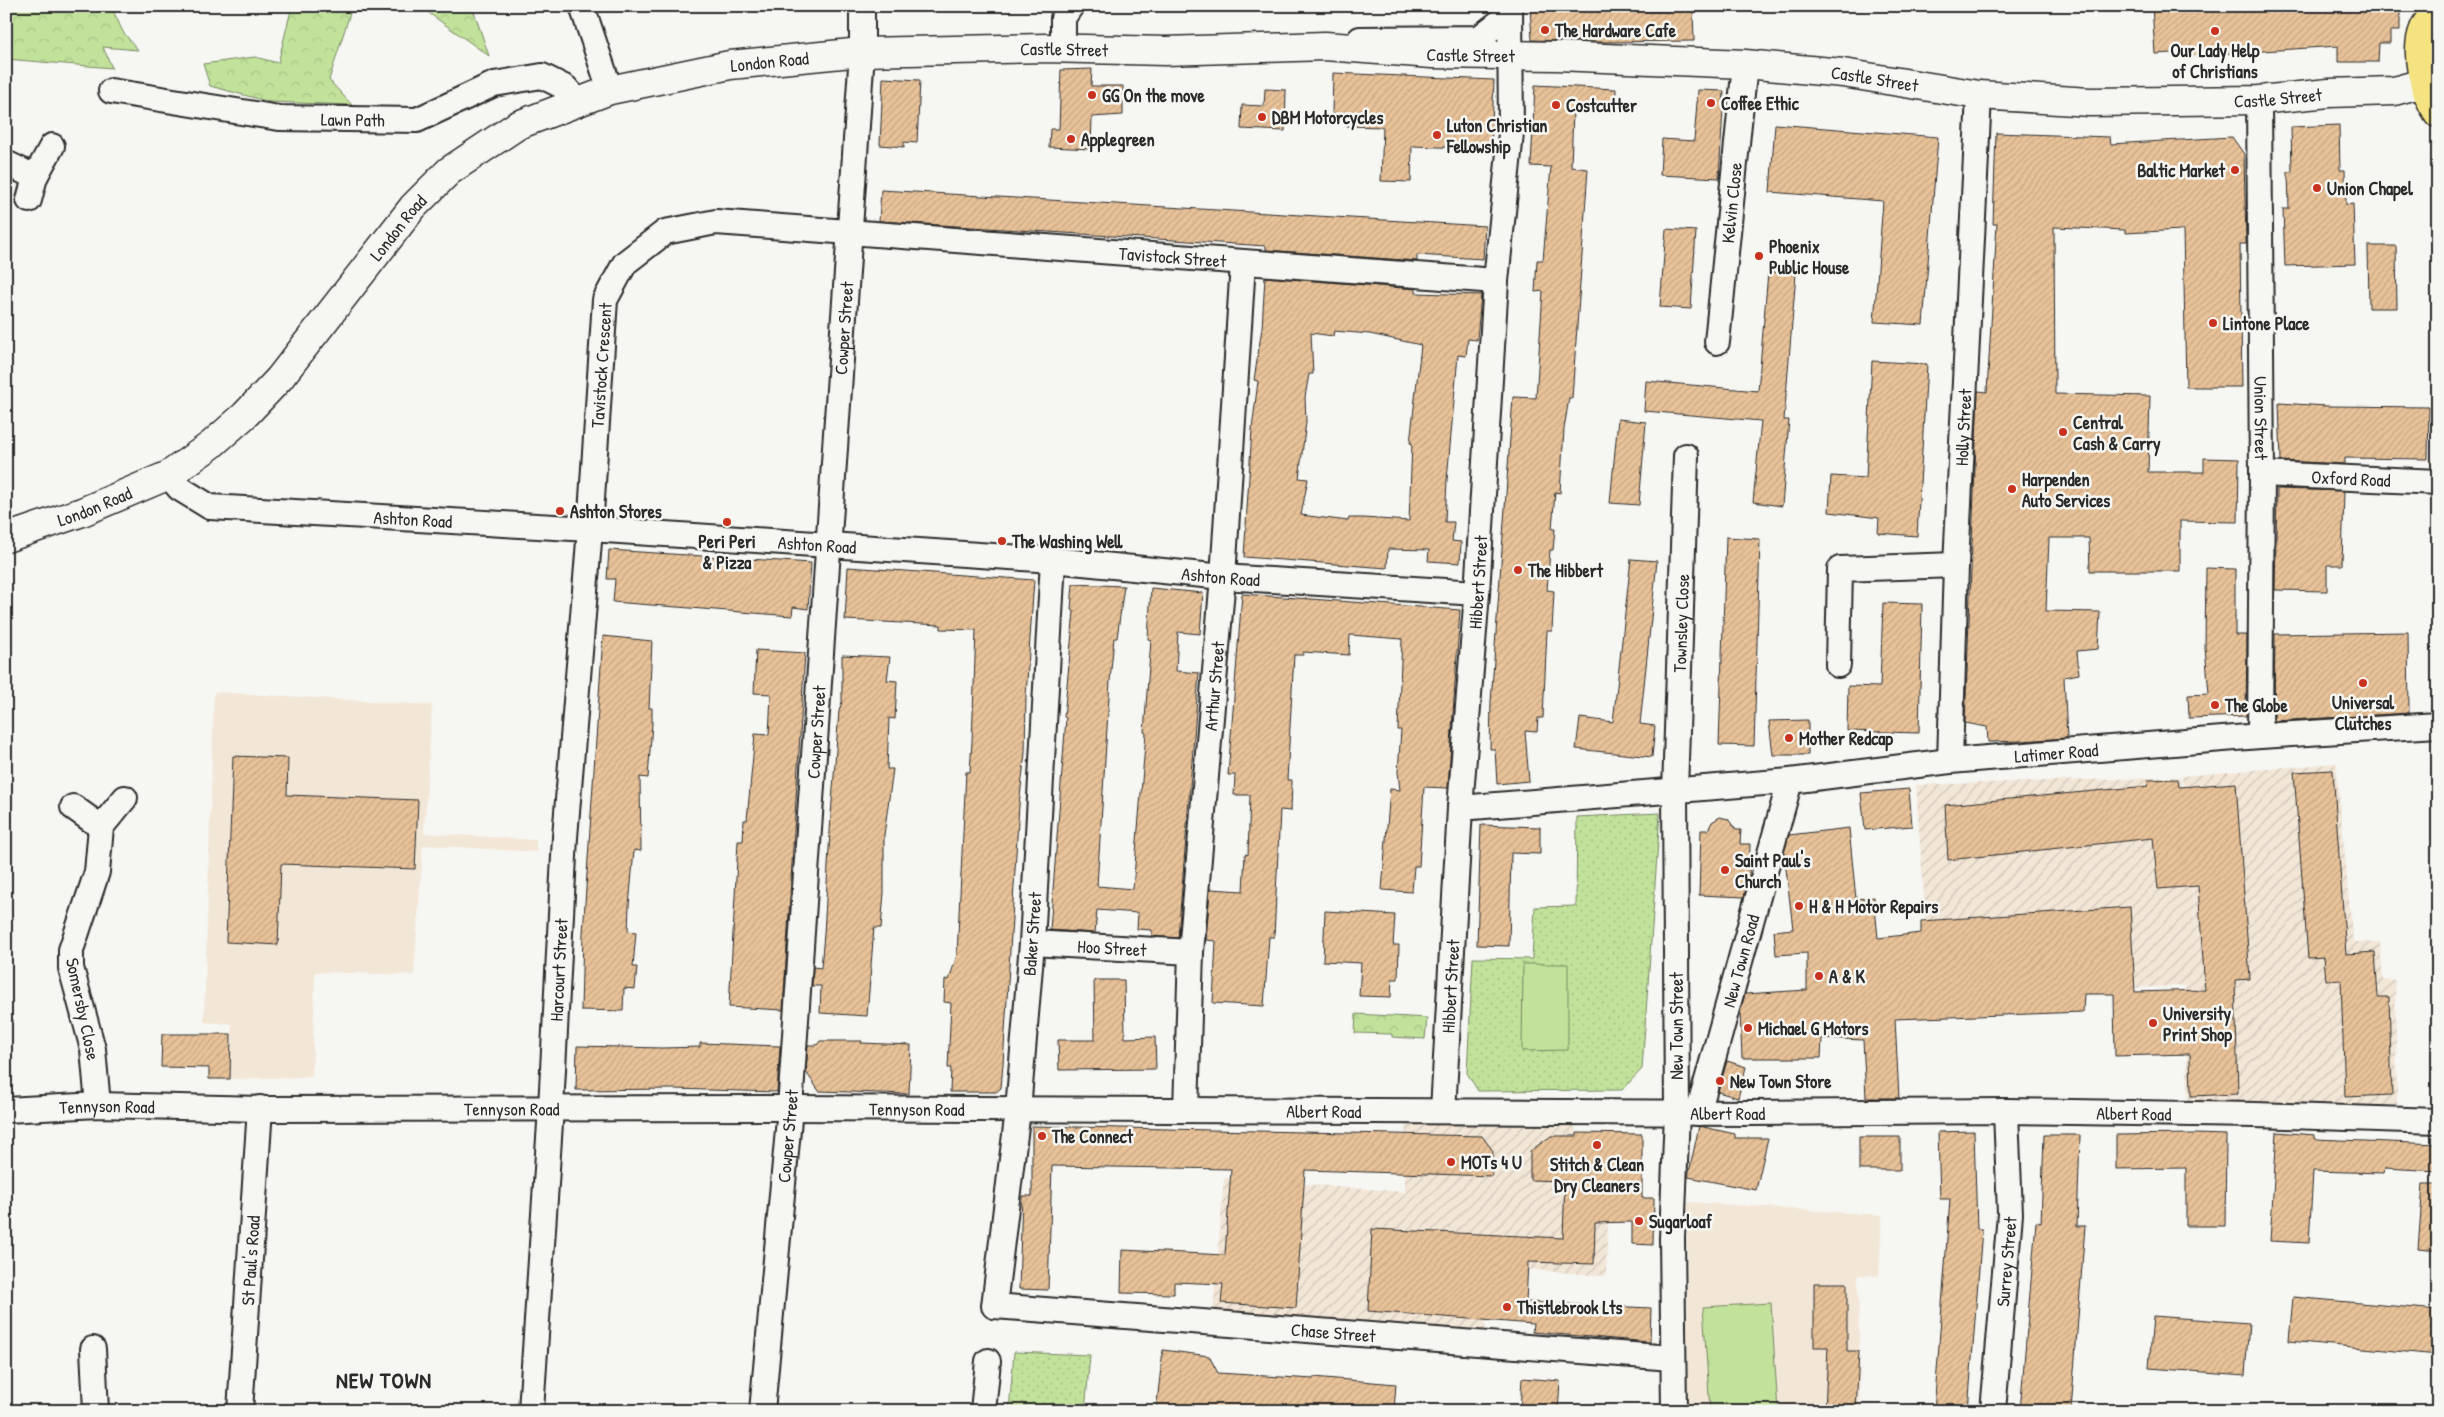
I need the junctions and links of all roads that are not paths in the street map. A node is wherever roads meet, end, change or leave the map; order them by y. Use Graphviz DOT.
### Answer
graph roads {
  1 [pos="582,6"];
  2 [pos="862,6"];
  3 [pos="1071,6"];
  4 [pos="1510,10"];
  5 [pos="2438,10"];
  6 [pos="1324,46"];
  7 [pos="1063,49"];
  8 [pos="862,52"];
  9 [pos="1510,55"];
  10 [pos="1745,64"];
  11 [pos="2424,83"];
  12 [pos="610,90"];
  13 [pos="112,91"];
  14 [pos="1979,95"];
  15 [pos="2259,100"];
  16 [pos="578,102"];
  17 [pos="2438,113"];
  18 [pos="52,146"];
  19 [pos="6,163"];
  20 [pos="850,234"];
  21 [pos="1243,264"];
  22 [pos="1496,281"];
  23 [pos="1717,342"];
  24 [pos="1686,456"];
  25 [pos="2262,474"];
  26 [pos="169,475"];
  27 [pos="2438,482"];
  28 [pos="590,529"];
  29 [pos="6,538"];
  30 [pos="828,546"];
  31 [pos="1053,560"];
  32 [pos="1956,565"];
  33 [pos="1223,577"];
  34 [pos="1477,593"];
  35 [pos="1838,665"];
  36 [pos="2438,725"];
  37 [pos="2260,736"];
  38 [pos="1950,761"];
  39 [pos="1790,781"];
  40 [pos="1675,790"];
  41 [pos="125,798"];
  42 [pos="73,807"];
  43 [pos="1460,808"];
  44 [pos="100,828"];
  45 [pos="1032,943"];
  46 [pos="1191,952"];
  47 [pos="98,1105"];
  48 [pos="260,1108"];
  49 [pos="551,1108"];
  50 [pos="790,1108"];
  51 [pos="6,1110"];
  52 [pos="1018,1110"];
  53 [pos="1186,1110"];
  54 [pos="1443,1110"];
  55 [pos="2006,1111"];
  56 [pos="1688,1113"];
  57 [pos="2438,1121"];
  58 [pos="994,1306"];
  59 [pos="93,1349"];
  60 [pos="1672,1358"];
  61 [pos="988,1361"];
  62 [pos="96,1411"];
  63 [pos="240,1411"];
  64 [pos="531,1411"];
  65 [pos="762,1411"];
  66 [pos="984,1411"];
  67 [pos="1674,1411"];
  68 [pos="1994,1411"];
  1 -- 12 [label="street"];
  2 -- 8 [label="street, Cowper Street"];
  3 -- 7 [label="street"];
  4 -- 6 [label="street, Castle Street"];
  4 -- 9 [label="street, Hibbert Street"];
  5 -- 11 [label="highway"];
  6 -- 7 [label="street, Castle Street"];
  6 -- 9 [label="street, Castle Street"];
  7 -- 8 [label="street, Castle Street"];
  8 -- 12 [label="street, London Road"];
  8 -- 20 [label="street, Cowper Street"];
  9 -- 10 [label="street, Castle Street"];
  9 -- 22 [label="street, Hibbert Street"];
  10 -- 14 [label="street, Castle Street"];
  10 -- 23 [label="street, Kelvin Close"];
  11 -- 15 [label="street, Castle Street"];
  11 -- 17 [label="highway"];
  12 -- 16 [label="street, London Road"];
  13 -- 16 [label="street, Lawn Path"];
  14 -- 15 [label="street, Castle Street"];
  14 -- 32 [label="street, Holly Street"];
  15 -- 25 [label="street, Union Street"];
  16 -- 26 [label="street, London Road"];
  18 -- 19 [label="street"];
  20 -- 21 [label="street, Tavistock Street"];
  20 -- 28 [label="street, Tavistock Crescent"];
  20 -- 30 [label="street, Cowper Street"];
  21 -- 22 [label="street, Tavistock Street"];
  21 -- 33 [label="street, Arthur Street"];
  22 -- 34 [label="street, Hibbert Street"];
  24 -- 40 [label="street, Townsley Close"];
  25 -- 27 [label="street, Oxford Road"];
  25 -- 37 [label="street, Union Street"];
  26 -- 28 [label="street, Ashton Road"];
  26 -- 29 [label="street, London Road"];
  28 -- 30 [label="street, Ashton Road"];
  28 -- 49 [label="street, Harcourt Street"];
  30 -- 31 [label="street, Ashton Road"];
  30 -- 50 [label="street, Cowper Street"];
  31 -- 33 [label="street, Ashton Road"];
  31 -- 45 [label="street, Baker Street"];
  32 -- 35 [label="street"];
  32 -- 38 [label="street, Holly Street"];
  33 -- 34 [label="street, Ashton Road"];
  33 -- 46 [label="street, Arthur Street"];
  34 -- 43 [label="street, Hibbert Street"];
  36 -- 37 [label="street, Latimer Road"];
  37 -- 38 [label="street, Latimer Road"];
  38 -- 39 [label="street, Latimer Road"];
  39 -- 40 [label="street, Latimer Road"];
  39 -- 56 [label="street, New Town Road"];
  40 -- 43 [label="street, Latimer Road"];
  40 -- 56 [label="street, New Town Street"];
  41 -- 44 [label="street"];
  42 -- 44 [label="street"];
  43 -- 54 [label="street, Hibbert Street"];
  44 -- 47 [label="street, Somersby Close"];
  45 -- 46 [label="street, Hoo Street"];
  45 -- 52 [label="street, Baker Street"];
  46 -- 53 [label="street, Arthur Street"];
  47 -- 48 [label="street, Tennyson Road"];
  47 -- 51 [label="street, Tennyson Road"];
  48 -- 49 [label="street, Tennyson Road"];
  48 -- 63 [label="street, St Paul's Road"];
  49 -- 50 [label="street, Tennyson Road"];
  49 -- 64 [label="street, Harcourt Street"];
  50 -- 52 [label="street, Tennyson Road"];
  50 -- 65 [label="street, Cowper Street"];
  52 -- 53 [label="street, Albert Road"];
  52 -- 58 [label="street, Baker Street"];
  53 -- 54 [label="street, Albert Road"];
  54 -- 56 [label="street, Albert Road"];
  55 -- 56 [label="street, Albert Road"];
  55 -- 57 [label="street, Albert Road"];
  55 -- 68 [label="street, Surrey Street"];
  56 -- 60 [label="street, New Town Street"];
  58 -- 60 [label="street, Chase Street"];
  59 -- 62 [label="street"];
  60 -- 67 [label="street, New Town Street"];
  61 -- 66 [label="street"];
}
